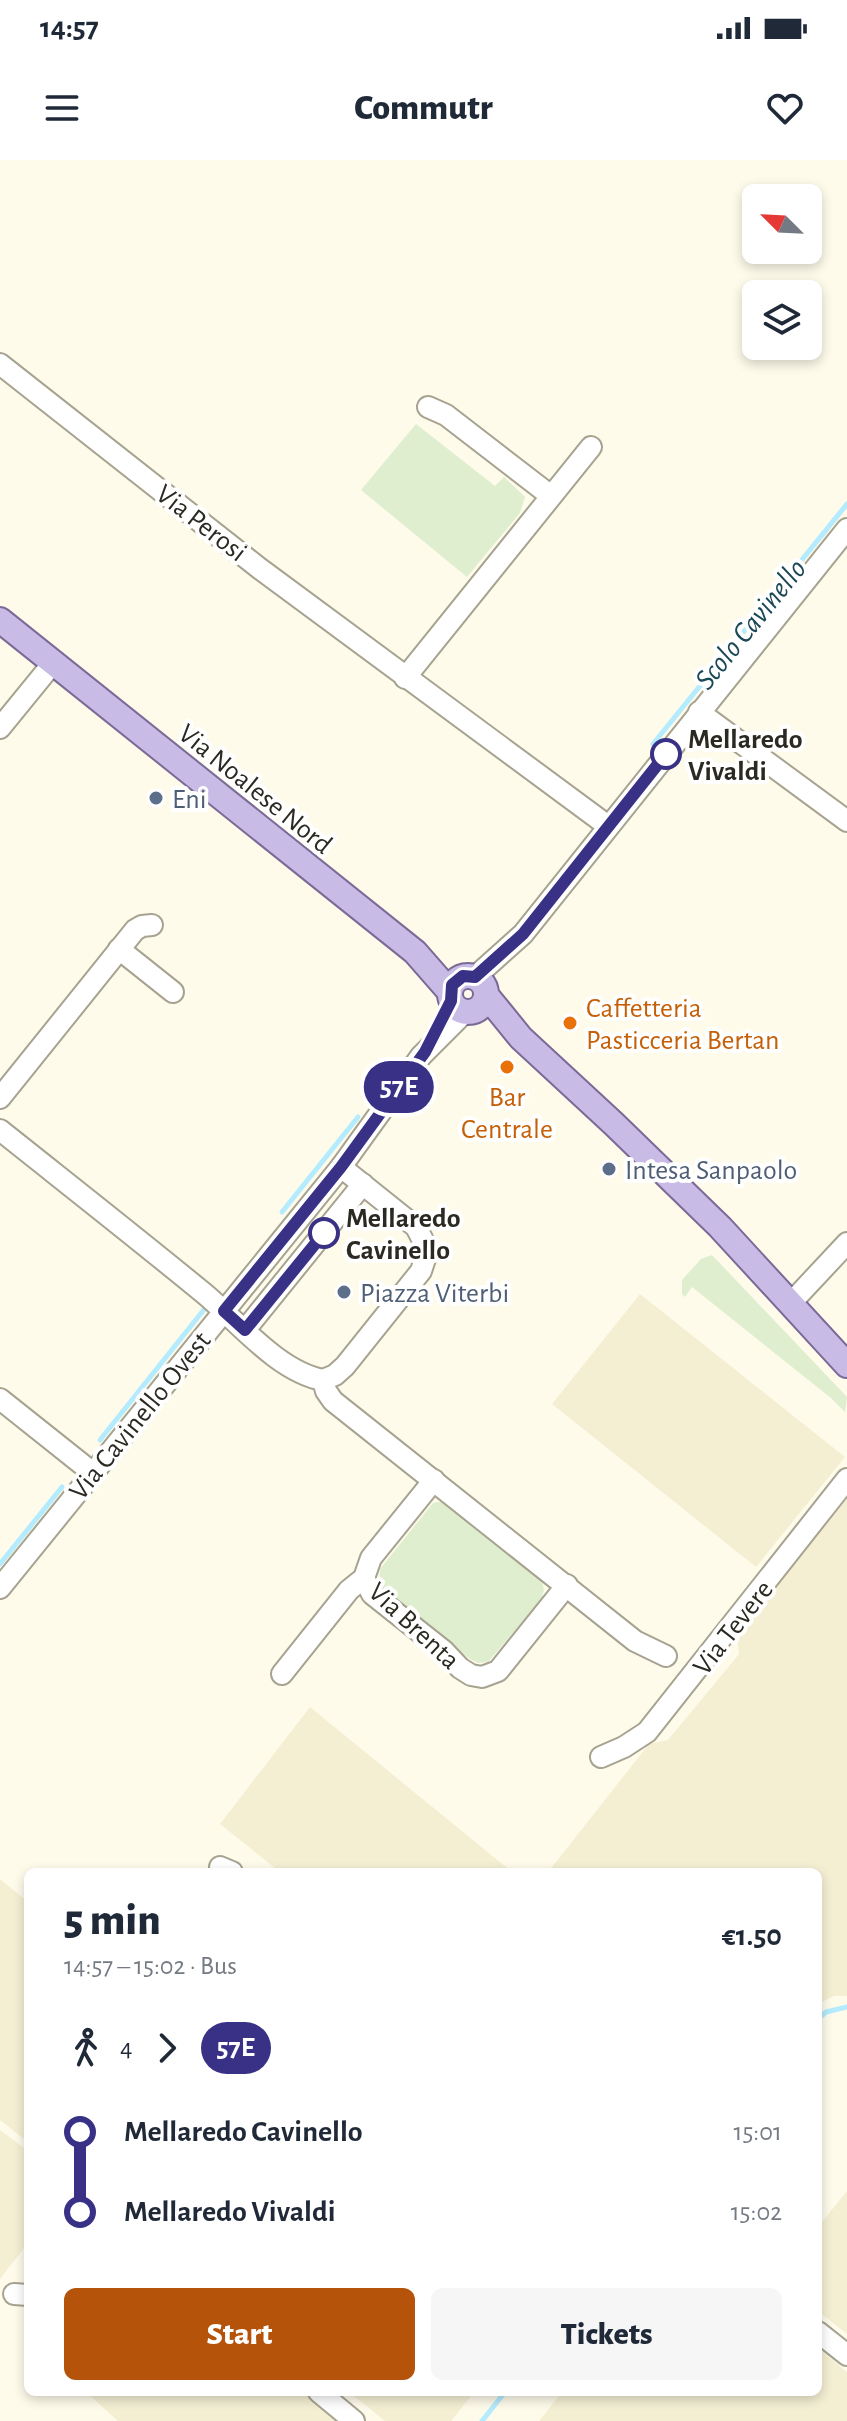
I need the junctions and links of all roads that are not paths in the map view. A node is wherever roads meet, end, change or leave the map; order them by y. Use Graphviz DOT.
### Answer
graph roads {
  1 [pos="0,364"];
  2 [pos="428,407"];
  3 [pos="591,447"];
  4 [pos="551,496"];
  5 [pos="847,529"];
  6 [pos="0,620"];
  7 [pos="53,663"];
  8 [pos="405,678"];
  9 [pos="699,712"];
  10 [pos="0,728"];
  11 [pos="847,821"];
  12 [pos="608,826"];
  13 [pos="152,925"];
  14 [pos="119,949"];
  15 [pos="173,992"];
  16 [pos="468,995"];
  17 [pos="0,1098"];
  18 [pos="0,1130"];
  19 [pos="341,1167"];
  20 [pos="363,1184"];
  21 [pos="847,1243"];
  22 [pos="790,1304"];
  23 [pos="224,1311"];
  24 [pos="245,1330"];
  25 [pos="847,1365"];
  26 [pos="323,1380"];
  27 [pos="0,1399"];
  28 [pos="93,1473"];
  29 [pos="847,1479"];
  30 [pos="434,1480"];
  31 [pos="364,1578"];
  32 [pos="567,1585"];
  33 [pos="0,1588"];
  34 [pos="666,1656"];
  35 [pos="282,1674"];
  36 [pos="601,1757"];
  37 [pos="822,2335"];
  38 [pos="847,2355"];
  39 [pos="324,2396"];
  40 [pos="354,2421"];
  1 -- 8 [label="street, Via Perosi"];
  2 -- 4 [label="street"];
  3 -- 4 [label="street"];
  4 -- 8 [label="street"];
  5 -- 9 [label="street"];
  6 -- 7 [label="main road, Via Noalese Nord"];
  7 -- 10 [label="street"];
  7 -- 16 [label="main road, Via Noalese Nord"];
  8 -- 12 [label="street, Via Perosi"];
  9 -- 11 [label="street"];
  9 -- 12 [label="street"];
  12 -- 16 [label="street"];
  13 -- 14 [label="street"];
  14 -- 15 [label="street"];
  14 -- 17 [label="street"];
  16 -- 19 [label="street, Via Cavinello Ovest"];
  16 -- 22 [label="main road, Via Noalese Nord"];
  18 -- 23 [label="street"];
  19 -- 20 [label="street"];
  19 -- 23 [label="street, Via Cavinello Ovest"];
  20 -- 24 [label="street"];
  20 -- 26 [label="street"];
  21 -- 22 [label="street"];
  22 -- 25 [label="main road, Via Noalese Nord"];
  23 -- 24 [label="street"];
  23 -- 28 [label="street, Via Cavinello Ovest"];
  24 -- 26 [label="street"];
  26 -- 30 [label="street"];
  27 -- 28 [label="street"];
  28 -- 33 [label="street, Via Cavinello Ovest"];
  29 -- 36 [label="street, Via Tevere"];
  30 -- 31 [label="street, Via Brenta"];
  30 -- 32 [label="street"];
  31 -- 32 [label="street, Via Brenta"];
  31 -- 35 [label="street, Via Brenta"];
  32 -- 34 [label="street"];
  37 -- 38 [label="street"];
  39 -- 40 [label="street"];
}
